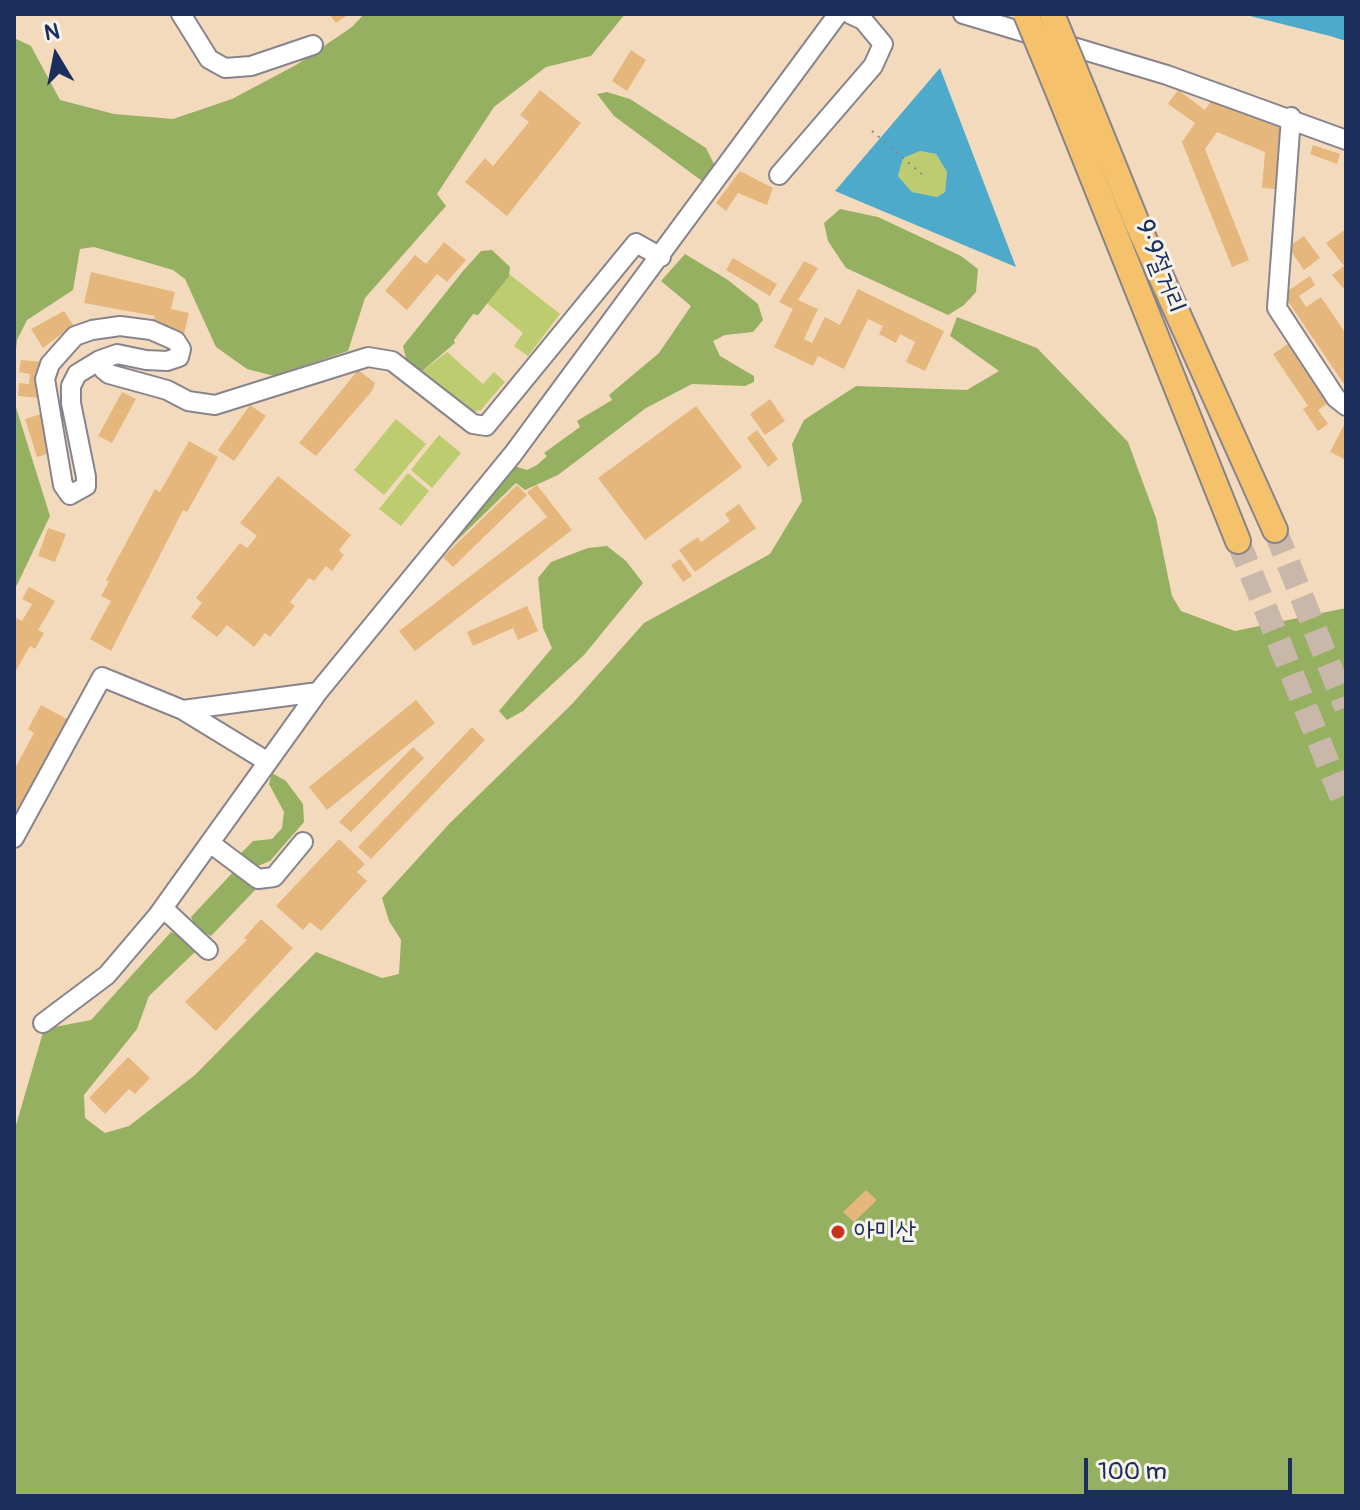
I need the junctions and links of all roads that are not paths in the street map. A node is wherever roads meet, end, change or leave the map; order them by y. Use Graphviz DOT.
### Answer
graph roads {
  1 [pos="181,14"];
  2 [pos="838,14"];
  3 [pos="850,14"];
  4 [pos="963,14"];
  5 [pos="1026,14"];
  6 [pos="1052,14"];
  7 [pos="313,45"];
  8 [pos="1073,96"];
  9 [pos="1291,117"];
  10 [pos="1346,140"];
  11 [pos="779,175"];
  12 [pos="661,257"];
  13 [pos="100,360"];
  14 [pos="1346,406"];
  15 [pos="1275,530"];
  16 [pos="1238,541"];
  17 [pos="318,692"];
  18 [pos="183,710"];
  19 [pos="268,762"];
  20 [pos="14,838"];
  21 [pos="303,842"];
  22 [pos="210,843"];
  23 [pos="163,908"];
  24 [pos="208,950"];
  25 [pos="43,1023"];
  1 -- 7 [label="street"];
  2 -- 12 [label="street"];
  3 -- 11 [label="street"];
  4 -- 9 [label="street"];
  5 -- 8 [label="highway, 9·9절거리, bridge"];
  6 -- 8 [label="highway, 9·9절거리, bridge"];
  8 -- 15 [label="highway, 9·9절거리"];
  8 -- 16 [label="highway, 9·9절거리"];
  9 -- 10 [label="street"];
  9 -- 14 [label="street"];
  12 -- 13 [label="street"];
  12 -- 17 [label="street"];
  13 -- 13 [label="street"];
  17 -- 18 [label="street"];
  17 -- 19 [label="street"];
  18 -- 19 [label="street"];
  18 -- 20 [label="street"];
  19 -- 22 [label="street"];
  21 -- 22 [label="street"];
  22 -- 23 [label="street"];
  23 -- 24 [label="street"];
  23 -- 25 [label="street"];
}
